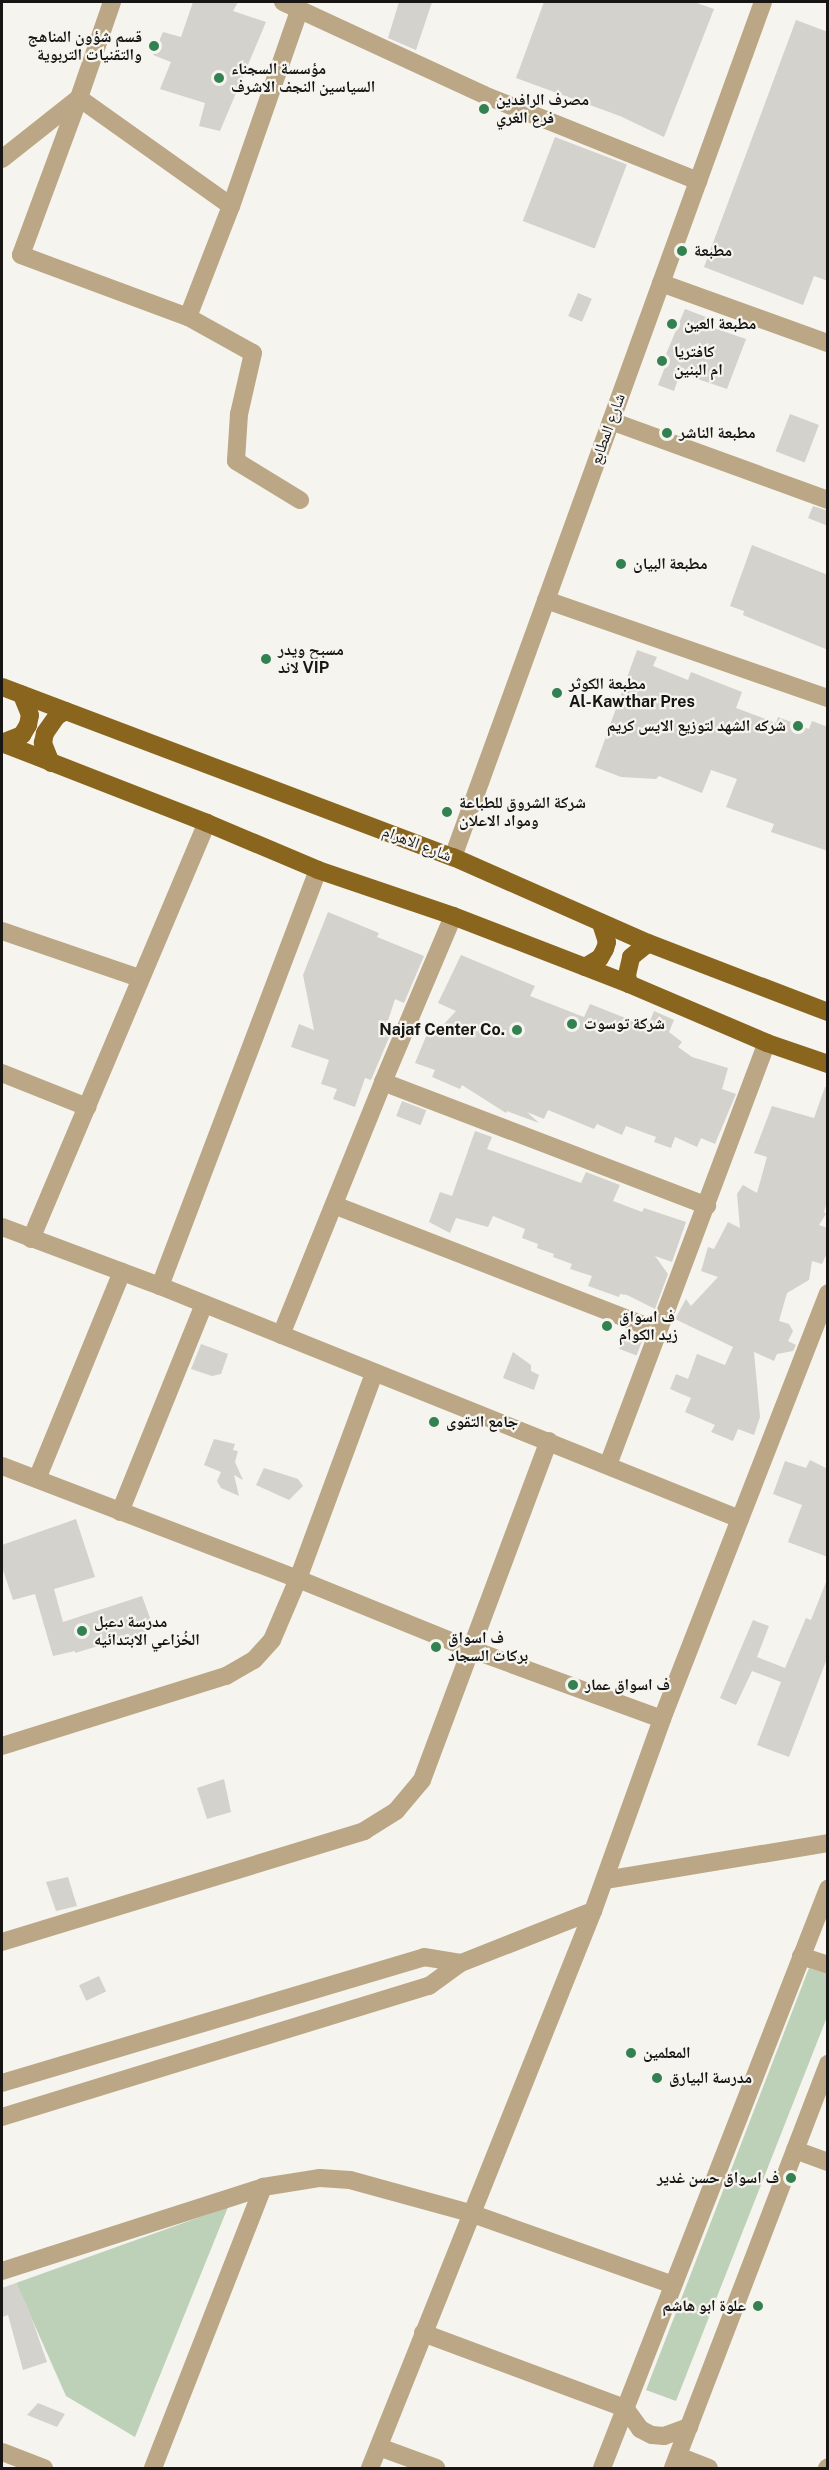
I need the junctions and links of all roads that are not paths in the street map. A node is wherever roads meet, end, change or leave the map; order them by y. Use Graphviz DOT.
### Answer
graph roads {
  1 [pos="112,2"];
  2 [pos="283,2"];
  3 [pos="763,2"];
  4 [pos="299,11"];
  5 [pos="80,98"];
  6 [pos="2,159"];
  7 [pos="698,181"];
  8 [pos="231,206"];
  9 [pos="661,283"];
  10 [pos="188,317"];
  11 [pos="828,344"];
  12 [pos="611,421"];
  13 [pos="300,500"];
  14 [pos="828,500"];
  15 [pos="546,600"];
  16 [pos="2,687"];
  17 [pos="22,695"];
  18 [pos="828,698"];
  19 [pos="66,711"];
  20 [pos="2,743"];
  21 [pos="51,763"];
  22 [pos="207,823"];
  23 [pos="453,857"];
  24 [pos="318,870"];
  25 [pos="453,916"];
  26 [pos="601,923"];
  27 [pos="2,931"];
  28 [pos="648,943"];
  29 [pos="585,967"];
  30 [pos="139,978"];
  31 [pos="629,984"];
  32 [pos="828,1012"];
  33 [pos="767,1042"];
  34 [pos="828,1064"];
  35 [pos="2,1073"];
  36 [pos="382,1082"];
  37 [pos="87,1107"];
  38 [pos="334,1205"];
  39 [pos="707,1206"];
  40 [pos="2,1227"];
  41 [pos="32,1239"];
  42 [pos="122,1272"];
  43 [pos="160,1286"];
  44 [pos="828,1293"];
  45 [pos="204,1304"];
  46 [pos="657,1330"];
  47 [pos="281,1335"];
  48 [pos="374,1373"];
  49 [pos="549,1441"];
  50 [pos="608,1465"];
  51 [pos="2,1466"];
  52 [pos="37,1479"];
  53 [pos="120,1512"];
  54 [pos="740,1519"];
  55 [pos="298,1579"];
  56 [pos="473,1650"];
  57 [pos="662,1719"];
  58 [pos="2,1746"];
  59 [pos="828,1843"];
  60 [pos="605,1880"];
  61 [pos="828,1888"];
  62 [pos="593,1911"];
  63 [pos="2,1942"];
  64 [pos="801,1956"];
  65 [pos="461,1963"];
  66 [pos="828,1965"];
  67 [pos="828,2064"];
  68 [pos="37,2072"];
  69 [pos="2,2083"];
  70 [pos="46,2103"];
  71 [pos="2,2117"];
  72 [pos="795,2150"];
  73 [pos="828,2162"];
  74 [pos="263,2187"];
  75 [pos="470,2213"];
  76 [pos="2,2271"];
  77 [pos="673,2285"];
  78 [pos="423,2333"];
  79 [pos="625,2408"];
  80 [pos="689,2427"];
  81 [pos="379,2447"];
  82 [pos="2,2452"];
  83 [pos="676,2462"];
  84 [pos="44,2469"];
  85 [pos="153,2469"];
  86 [pos="370,2469"];
  87 [pos="436,2469"];
  88 [pos="602,2469"];
  89 [pos="709,2469"];
  1 -- 5 [label="street"];
  2 -- 4 [label="street"];
  3 -- 7 [label="street, شارع المطابع"];
  4 -- 7 [label="street"];
  4 -- 8 [label="street"];
  5 -- 6 [label="street"];
  5 -- 8 [label="street"];
  5 -- 10 [label="street"];
  7 -- 9 [label="street, شارع المطابع"];
  8 -- 10 [label="street"];
  9 -- 11 [label="street"];
  9 -- 12 [label="street, شارع المطابع"];
  10 -- 13 [label="street"];
  12 -- 14 [label="street"];
  12 -- 15 [label="street, شارع المطابع"];
  15 -- 18 [label="street"];
  15 -- 23 [label="street, شارع المطابع"];
  16 -- 17 [label="main road, شارع الاهرام"];
  17 -- 19 [label="main road, شارع الاهرام"];
  17 -- 20 [label="main road"];
  19 -- 21 [label="main road"];
  19 -- 23 [label="main road, شارع الاهرام"];
  20 -- 21 [label="main road"];
  21 -- 22 [label="main road"];
  22 -- 24 [label="main road"];
  22 -- 30 [label="street"];
  23 -- 26 [label="main road, شارع الاهرام"];
  24 -- 25 [label="main road"];
  24 -- 43 [label="street"];
  25 -- 29 [label="main road"];
  25 -- 36 [label="street"];
  26 -- 28 [label="main road, شارع الاهرام"];
  26 -- 29 [label="main road"];
  27 -- 30 [label="street"];
  28 -- 31 [label="main road"];
  28 -- 32 [label="main road, شارع الاهرام"];
  29 -- 31 [label="main road"];
  30 -- 37 [label="street"];
  31 -- 33 [label="main road"];
  33 -- 34 [label="main road"];
  33 -- 39 [label="street"];
  35 -- 37 [label="street"];
  36 -- 38 [label="street"];
  36 -- 39 [label="street"];
  37 -- 41 [label="street"];
  38 -- 46 [label="street"];
  38 -- 47 [label="street"];
  39 -- 46 [label="street"];
  40 -- 41 [label="street"];
  41 -- 42 [label="street"];
  42 -- 43 [label="street"];
  42 -- 52 [label="street"];
  43 -- 45 [label="street"];
  44 -- 54 [label="street"];
  45 -- 47 [label="street"];
  45 -- 53 [label="street"];
  46 -- 50 [label="street"];
  47 -- 48 [label="street"];
  48 -- 49 [label="street"];
  48 -- 55 [label="street"];
  49 -- 50 [label="street"];
  49 -- 56 [label="street"];
  50 -- 54 [label="street"];
  51 -- 52 [label="street"];
  52 -- 53 [label="street"];
  53 -- 55 [label="street"];
  54 -- 57 [label="street"];
  55 -- 56 [label="street"];
  55 -- 58 [label="street"];
  56 -- 57 [label="street"];
  56 -- 63 [label="street"];
  57 -- 60 [label="street"];
  59 -- 60 [label="street"];
  60 -- 62 [label="street"];
  61 -- 64 [label="street"];
  62 -- 65 [label="street"];
  62 -- 75 [label="street"];
  64 -- 66 [label="street"];
  64 -- 77 [label="street"];
  65 -- 68 [label="street"];
  65 -- 70 [label="street"];
  67 -- 72 [label="street"];
  68 -- 69 [label="street"];
  68 -- 70 [label="street"];
  70 -- 71 [label="street"];
  72 -- 73 [label="street"];
  72 -- 80 [label="street"];
  74 -- 75 [label="street"];
  74 -- 76 [label="street"];
  74 -- 85 [label="street"];
  75 -- 77 [label="street"];
  75 -- 78 [label="street"];
  77 -- 79 [label="street"];
  78 -- 79 [label="street"];
  78 -- 81 [label="street"];
  79 -- 80 [label="street"];
  79 -- 88 [label="street"];
  80 -- 83 [label="street"];
  81 -- 86 [label="street"];
  81 -- 87 [label="street"];
  82 -- 84 [label="street"];
  83 -- 89 [label="street"];
}
